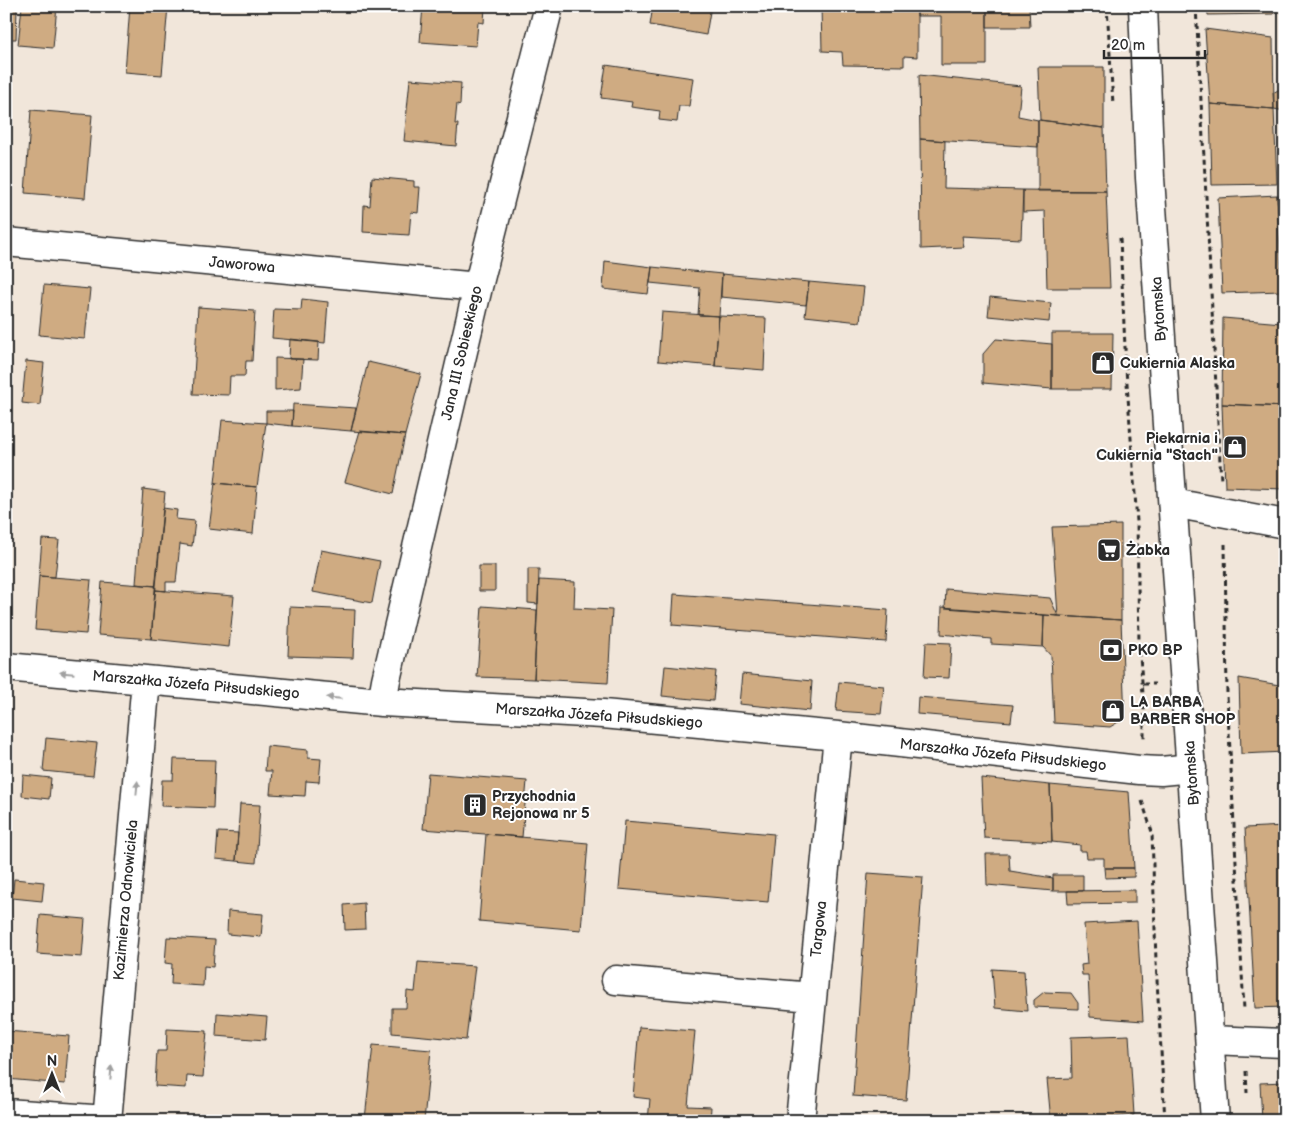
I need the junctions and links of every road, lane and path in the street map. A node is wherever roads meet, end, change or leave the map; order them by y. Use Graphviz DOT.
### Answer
graph roads {
  1 [pos="549,6"];
  2 [pos="1108,6"];
  3 [pos="1143,6"];
  4 [pos="1196,6"];
  5 [pos="1113,107"];
  6 [pos="1120,234"];
  7 [pos="6,242"];
  8 [pos="478,287"];
  9 [pos="1173,502"];
  10 [pos="1223,512"];
  11 [pos="1285,524"];
  12 [pos="6,667"];
  13 [pos="146,680"];
  14 [pos="382,702"];
  15 [pos="838,736"];
  16 [pos="1192,768"];
  17 [pos="1139,770"];
  18 [pos="616,980"];
  19 [pos="812,997"];
  20 [pos="1210,1040"];
  21 [pos="1245,1042"];
  22 [pos="1285,1043"];
  23 [pos="1247,1101"];
  24 [pos="6,1112"];
  25 [pos="106,1121"];
  26 [pos="800,1121"];
  27 [pos="1165,1121"];
  28 [pos="1215,1121"];
  1 -- 8 [label="street, Jana III Sobieskiego"];
  2 -- 5 [label="path"];
  3 -- 9 [label="street, Bytomska"];
  4 -- 10 [label="path"];
  6 -- 17 [label="path"];
  7 -- 8 [label="street, Jaworowa"];
  8 -- 14 [label="street, Jana III Sobieskiego"];
  9 -- 10 [label="street"];
  9 -- 16 [label="street, Bytomska"];
  10 -- 11 [label="street"];
  10 -- 21 [label="path"];
  13 -- 12 [label="street, Marszałka Józefa Piłsudskiego, one-way"];
  14 -- 13 [label="street, Marszałka Józefa Piłsudskiego, one-way"];
  25 -- 13 [label="street, Kazimierza Odnowiciela, one-way"];
  14 -- 15 [label="street, Marszałka Józefa Piłsudskiego"];
  15 -- 17 [label="street, Marszałka Józefa Piłsudskiego"];
  15 -- 19 [label="street, Targowa"];
  16 -- 17 [label="street, Marszałka Józefa Piłsudskiego"];
  16 -- 20 [label="street, Bytomska"];
  17 -- 27 [label="path"];
  18 -- 19 [label="street"];
  19 -- 26 [label="street, Targowa"];
  20 -- 21 [label="street"];
  20 -- 28 [label="street, Bytomska"];
  21 -- 22 [label="street"];
  21 -- 23 [label="path"];
  24 -- 25 [label="street, Kazimierza Odnowiciela"];
}
